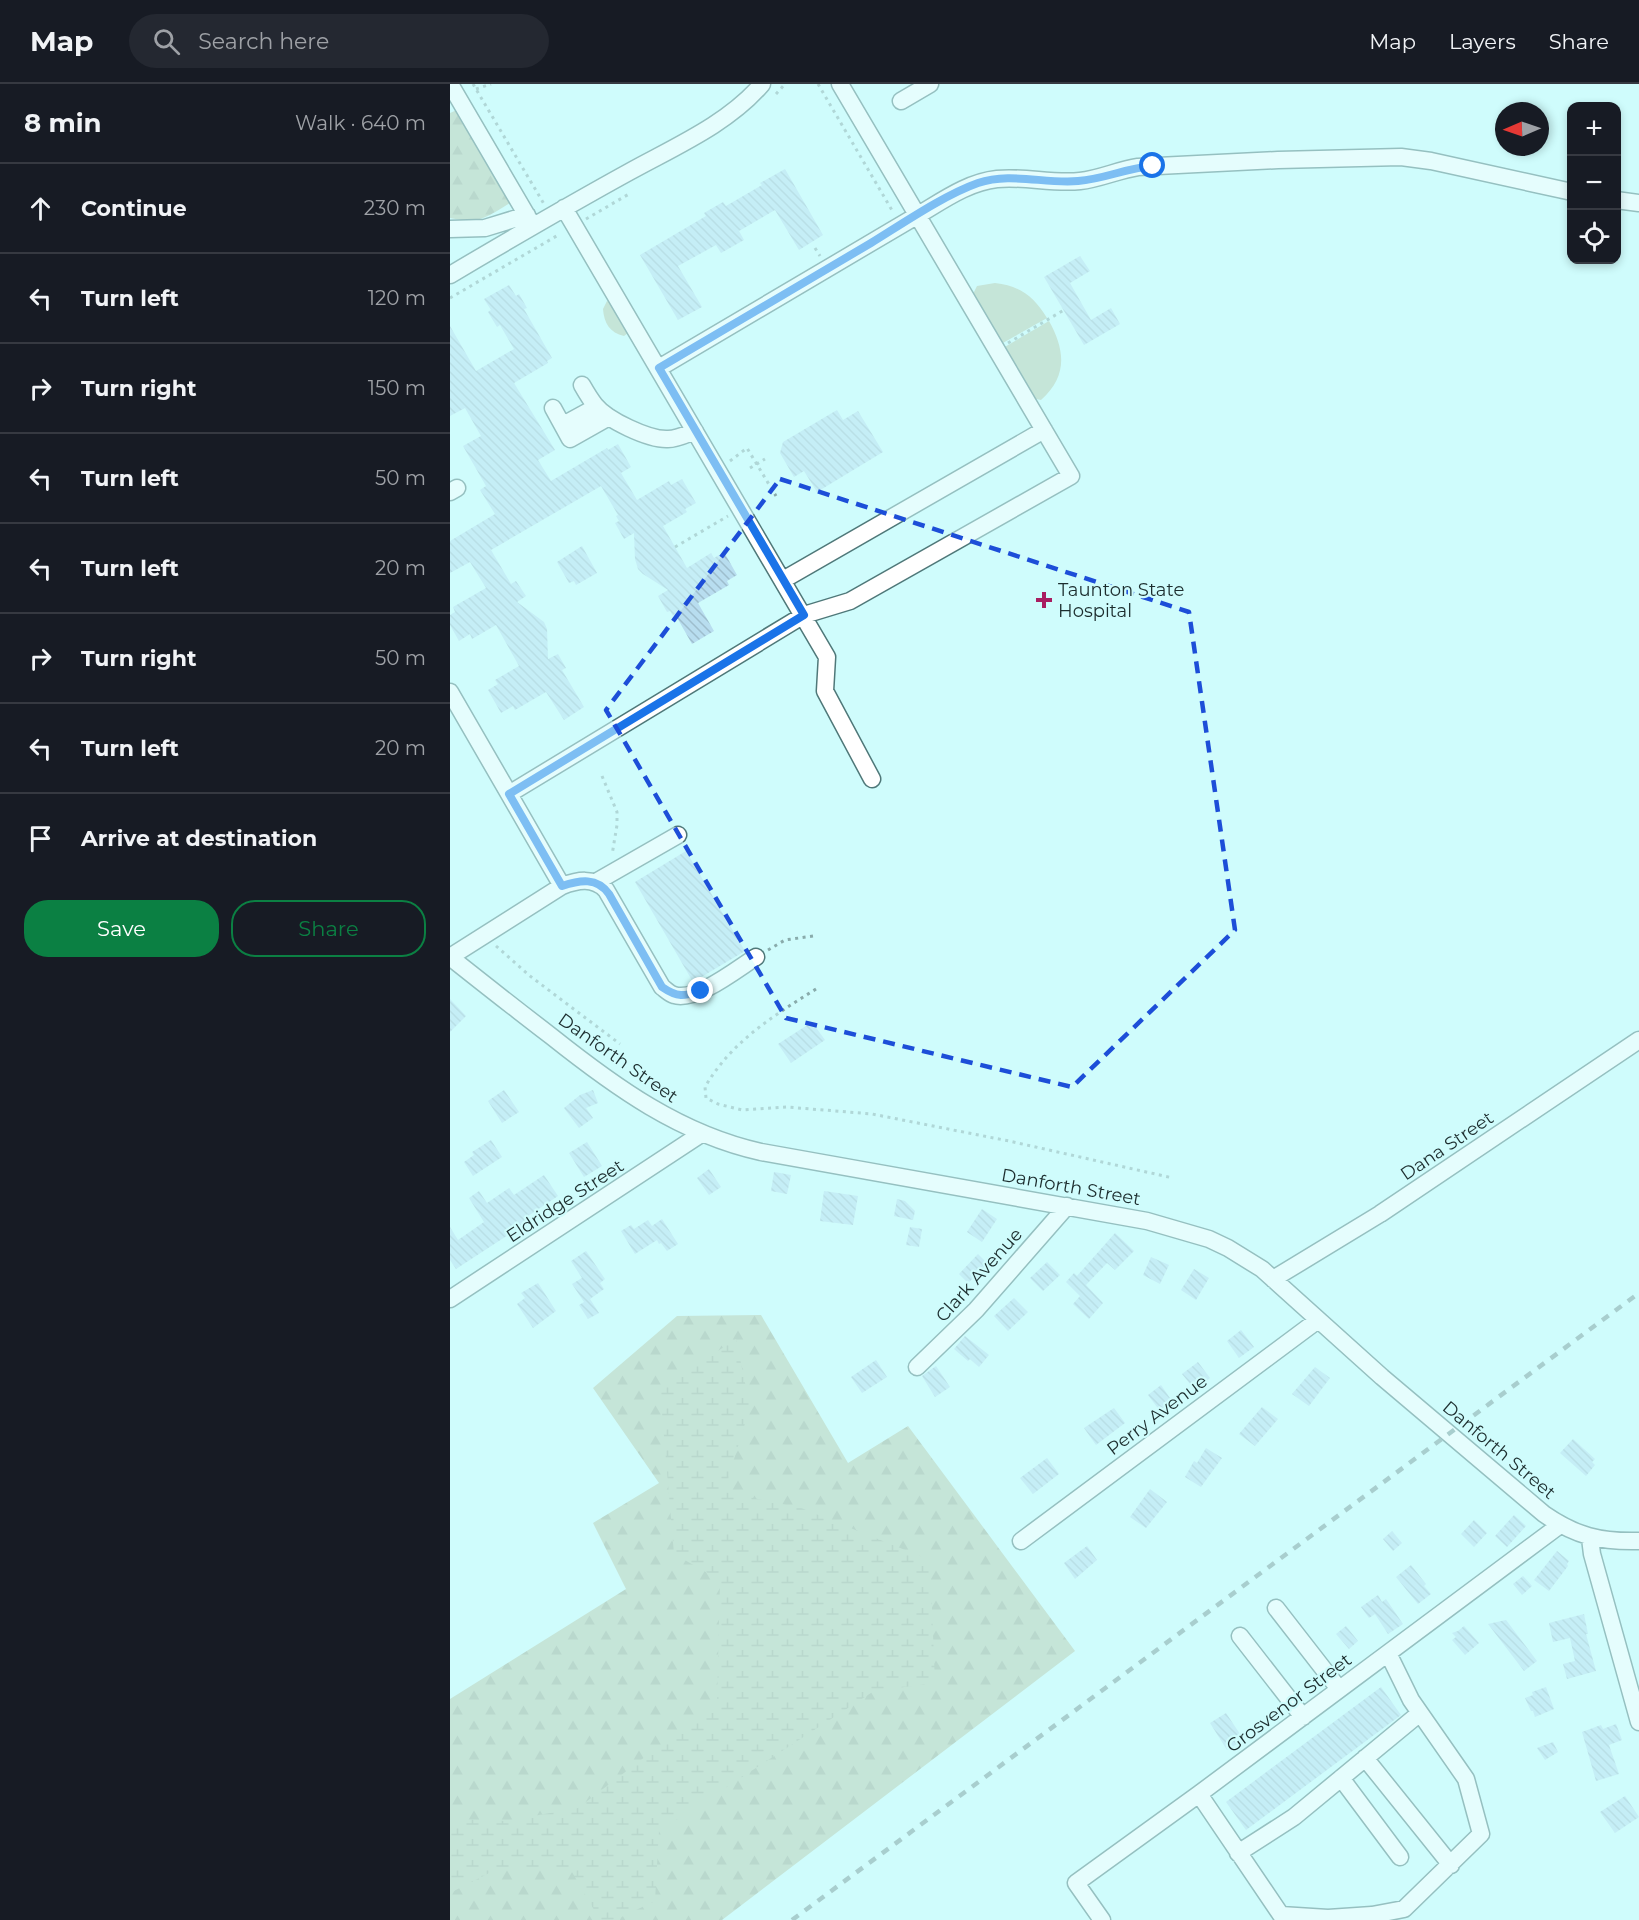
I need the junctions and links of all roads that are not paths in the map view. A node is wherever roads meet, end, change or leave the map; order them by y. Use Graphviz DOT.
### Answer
graph roads {
  1 [pos="450,84"];
  2 [pos="762,84"];
  3 [pos="840,84"];
  4 [pos="930,84"];
  5 [pos="901,101"];
  6 [pos="1567,191"];
  7 [pos="1621,201"];
  8 [pos="1639,203"];
  9 [pos="564,208"];
  10 [pos="918,215"];
  11 [pos="530,220"];
  12 [pos="450,229"];
  13 [pos="450,275"];
  14 [pos="659,368"];
  15 [pos="582,385"];
  16 [pos="553,408"];
  17 [pos="603,412"];
  18 [pos="1044,430"];
  19 [pos="695,431"];
  20 [pos="783,580"];
  21 [pos="804,615"];
  22 [pos="450,692"];
  23 [pos="872,779"];
  24 [pos="509,794"];
  25 [pos="678,835"];
  26 [pos="602,879"];
  27 [pos="562,886"];
  28 [pos="450,957"];
  29 [pos="756,957"];
  30 [pos="1639,1040"];
  31 [pos="701,1134"];
  32 [pos="1067,1206"];
  33 [pos="1273,1280"];
  34 [pos="450,1298"];
  35 [pos="1318,1320"];
  36 [pos="917,1367"];
  37 [pos="1560,1525"];
  38 [pos="1590,1538"];
  39 [pos="1021,1541"];
  40 [pos="1639,1541"];
  41 [pos="1276,1608"];
  42 [pos="1240,1636"];
  43 [pos="1388,1653"];
  44 [pos="1340,1689"];
  45 [pos="1420,1713"];
  46 [pos="1303,1717"];
  47 [pos="1639,1722"];
  48 [pos="1365,1758"];
  49 [pos="1341,1778"];
  50 [pos="1199,1794"];
  51 [pos="1239,1853"];
  52 [pos="1400,1857"];
  53 [pos="1451,1865"];
  54 [pos="1102,1920"];
  1 -- 11 [label="street"];
  2 -- 9 [label="street"];
  3 -- 10 [label="street"];
  4 -- 5 [label="street"];
  6 -- 10 [label="street"];
  7 -- 8 [label="street"];
  9 -- 11 [label="street"];
  9 -- 14 [label="street"];
  10 -- 14 [label="street"];
  10 -- 18 [label="street"];
  11 -- 12 [label="street"];
  11 -- 13 [label="street"];
  14 -- 19 [label="street"];
  15 -- 17 [label="street"];
  16 -- 17 [label="street"];
  17 -- 19 [label="street"];
  18 -- 20 [label="street"];
  18 -- 21 [label="street"];
  19 -- 20 [label="street"];
  20 -- 21 [label="street"];
  21 -- 23 [label="street"];
  21 -- 24 [label="street"];
  22 -- 24 [label="street"];
  24 -- 27 [label="street"];
  25 -- 26 [label="street"];
  26 -- 27 [label="street"];
  26 -- 29 [label="street"];
  27 -- 28 [label="street"];
  28 -- 31 [label="street, Danforth Street"];
  30 -- 33 [label="street, Dana Street"];
  31 -- 32 [label="street, Danforth Street"];
  31 -- 34 [label="street, Eldridge Street"];
  32 -- 33 [label="street, Danforth Street"];
  32 -- 36 [label="street, Clark Avenue"];
  33 -- 35 [label="street, Danforth Street"];
  35 -- 37 [label="street, Danforth Street"];
  35 -- 39 [label="street, Perry Avenue"];
  37 -- 38 [label="street, Danforth Street"];
  37 -- 43 [label="street, Grosvenor Street"];
  38 -- 40 [label="street, Danforth Street"];
  38 -- 47 [label="street"];
  41 -- 44 [label="street"];
  42 -- 46 [label="street"];
  43 -- 44 [label="street, Grosvenor Street"];
  43 -- 45 [label="street"];
  44 -- 46 [label="street, Grosvenor Street"];
  45 -- 48 [label="street"];
  45 -- 53 [label="street"];
  46 -- 50 [label="street, Grosvenor Street"];
  48 -- 49 [label="street"];
  48 -- 53 [label="street"];
  49 -- 51 [label="street"];
  49 -- 52 [label="street"];
  50 -- 51 [label="street"];
  50 -- 54 [label="street, Grosvenor Street"];
  51 -- 53 [label="street"];
}
